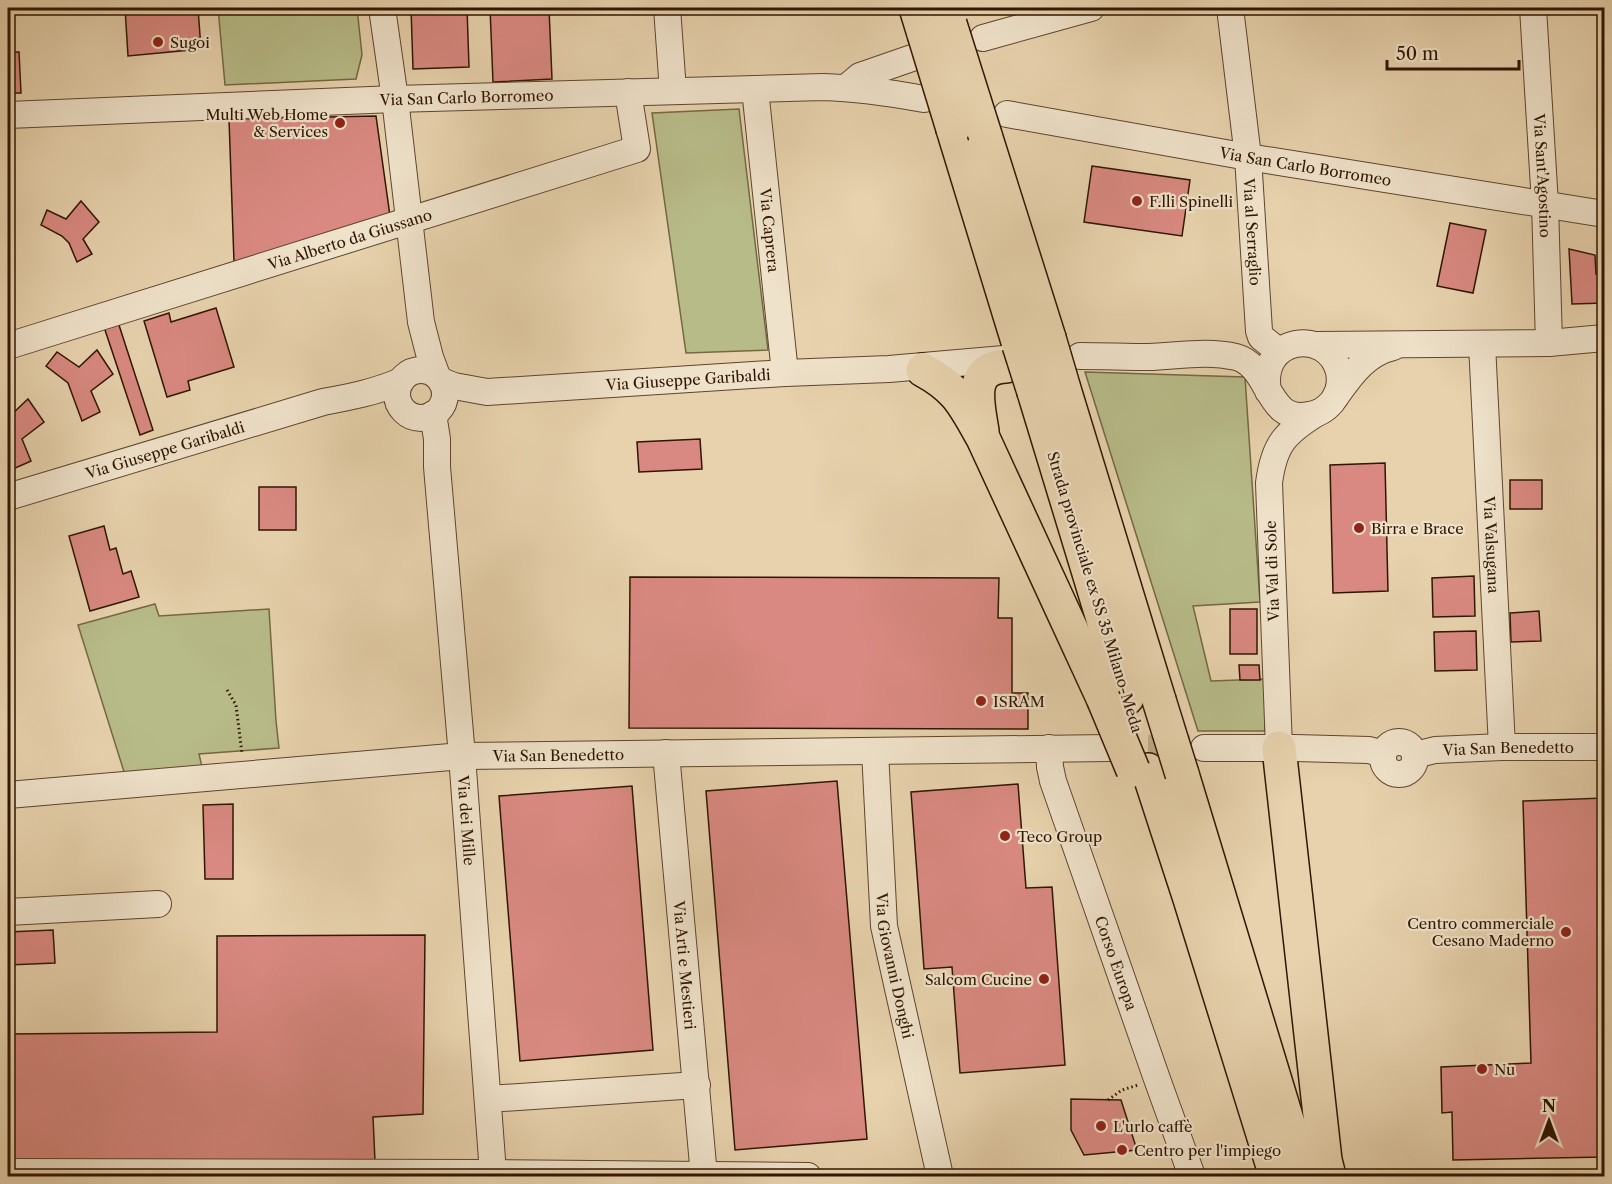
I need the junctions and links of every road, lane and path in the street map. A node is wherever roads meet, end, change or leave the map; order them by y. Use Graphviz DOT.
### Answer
graph roads {
  1 [pos="382,8"];
  2 [pos="667,8"];
  3 [pos="1091,8"];
  4 [pos="1230,8"];
  5 [pos="1533,8"];
  6 [pos="930,26"];
  7 [pos="983,38"];
  8 [pos="847,87"];
  9 [pos="755,89"];
  10 [pos="673,91"];
  11 [pos="628,92"];
  12 [pos="395,99"];
  13 [pos="924,99"];
  14 [pos="8,115"];
  15 [pos="996,124"];
  16 [pos="1248,157"];
  17 [pos="1545,204"];
  18 [pos="1605,214"];
  19 [pos="409,222"];
  20 [pos="422,322"];
  21 [pos="1605,338"];
  22 [pos="1549,343"];
  23 [pos="1482,344"];
  24 [pos="1294,345"];
  25 [pos="1402,345"];
  26 [pos="8,346"];
  27 [pos="1202,354"];
  28 [pos="1012,359"];
  29 [pos="889,369"];
  30 [pos="923,370"];
  31 [pos="785,373"];
  32 [pos="407,376"];
  33 [pos="1065,376"];
  34 [pos="439,379"];
  35 [pos="1268,391"];
  36 [pos="487,392"];
  37 [pos="323,402"];
  38 [pos="1326,405"];
  39 [pos="422,413"];
  40 [pos="983,438"];
  41 [pos="8,497"];
  42 [pos="227,690"];
  43 [pos="1115,698"];
  44 [pos="1502,747"];
  45 [pos="1605,747"];
  46 [pos="1049,748"];
  47 [pos="1204,748"];
  48 [pos="1279,748"];
  49 [pos="875,751"];
  50 [pos="666,753"];
  51 [pos="462,756"];
  52 [pos="1130,763"];
  53 [pos="244,774"];
  54 [pos="8,795"];
  55 [pos="158,904"];
  56 [pos="8,912"];
  57 [pos="1157,1079"];
  58 [pos="697,1085"];
  59 [pos="488,1099"];
  60 [pos="1108,1100"];
  61 [pos="8,1172"];
  62 [pos="493,1173"];
  63 [pos="704,1176"];
  64 [pos="808,1176"];
  65 [pos="940,1176"];
  66 [pos="1192,1176"];
  67 [pos="1276,1176"];
  68 [pos="1304,1176"];
  69 [pos="1329,1176"];
  1 -- 12 [label="street"];
  2 -- 10 [label="street"];
  3 -- 7 [label="street"];
  4 -- 16 [label="street, Via al Serraglio"];
  5 -- 17 [label="street, Via Sant'Agostino"];
  6 -- 8 [label="street"];
  6 -- 15 [label="highway, Strada provinciale ex SS 35 Milano-Meda, bridge"];
  6 -- 28 [label="highway, Strada provinciale ex SS 35 Milano-Meda, bridge"];
  8 -- 9 [label="street, Via San Carlo Borromeo"];
  8 -- 13 [label="street, Via San Carlo Borromeo"];
  9 -- 10 [label="street, Via San Carlo Borromeo"];
  9 -- 31 [label="street, Via Caprera"];
  10 -- 11 [label="street, Via San Carlo Borromeo"];
  11 -- 12 [label="street, Via San Carlo Borromeo"];
  11 -- 19 [label="street, Via Alberto da Giussano"];
  12 -- 14 [label="street, Via San Carlo Borromeo"];
  12 -- 19 [label="street"];
  15 -- 16 [label="street, Via San Carlo Borromeo"];
  15 -- 28 [label="highway, Strada provinciale ex SS 35 Milano-Meda"];
  16 -- 17 [label="street, Via San Carlo Borromeo"];
  16 -- 24 [label="street, Via al Serraglio"];
  17 -- 18 [label="street, Via San Carlo Borromeo"];
  17 -- 22 [label="street, Via Sant'Agostino"];
  19 -- 20 [label="street"];
  19 -- 26 [label="street, Via Alberto da Giussano"];
  20 -- 32 [label="street"];
  20 -- 34 [label="street"];
  21 -- 22 [label="street"];
  22 -- 23 [label="street"];
  23 -- 25 [label="street"];
  23 -- 44 [label="street, Via Valsugana"];
  24 -- 25 [label="street"];
  24 -- 27 [label="street"];
  24 -- 35 [label="street"];
  24 -- 38 [label="street"];
  25 -- 38 [label="street, Via Val di Sole"];
  27 -- 33 [label="street"];
  27 -- 35 [label="street"];
  28 -- 29 [label="street, Via Giuseppe Garibaldi"];
  28 -- 30 [label="street, Via Giuseppe Garibaldi"];
  28 -- 33 [label="highway, Strada provinciale ex SS 35 Milano-Meda, bridge"];
  28 -- 40 [label="highway"];
  29 -- 30 [label="street, Via Giuseppe Garibaldi"];
  29 -- 31 [label="street, Via Giuseppe Garibaldi"];
  30 -- 40 [label="highway"];
  31 -- 36 [label="street, Via Giuseppe Garibaldi"];
  32 -- 34 [label="street"];
  32 -- 37 [label="street, Via Giuseppe Garibaldi"];
  32 -- 39 [label="street"];
  33 -- 43 [label="highway, Strada provinciale ex SS 35 Milano-Meda"];
  33 -- 68 [label="highway, Strada provinciale ex SS 35 Milano-Meda, bridge"];
  34 -- 36 [label="street, Via Giuseppe Garibaldi"];
  34 -- 39 [label="street"];
  35 -- 38 [label="street"];
  36 -- 39 [label="street, Via Giuseppe Garibaldi"];
  37 -- 39 [label="street, Via Giuseppe Garibaldi"];
  37 -- 41 [label="street, Via Giuseppe Garibaldi"];
  38 -- 48 [label="street, Via Val di Sole"];
  39 -- 51 [label="street, Via dei Mille"];
  40 -- 43 [label="highway"];
  42 -- 53 [label="path"];
  43 -- 52 [label="highway, Strada provinciale ex SS 35 Milano-Meda"];
  44 -- 45 [label="street, Via San Benedetto"];
  44 -- 48 [label="street, Via San Benedetto"];
  46 -- 49 [label="street, Via San Benedetto"];
  46 -- 52 [label="street, Via San Benedetto"];
  46 -- 57 [label="street, Corso Europa"];
  47 -- 48 [label="street, Via San Benedetto"];
  48 -- 69 [label="highway"];
  49 -- 50 [label="street, Via San Benedetto"];
  49 -- 65 [label="street, Via Giovanni Donghi"];
  50 -- 51 [label="street, Via San Benedetto"];
  50 -- 58 [label="street, Via Arti e Mestieri"];
  51 -- 53 [label="street, Via San Benedetto"];
  51 -- 59 [label="street, Via dei Mille"];
  52 -- 67 [label="highway, Strada provinciale ex SS 35 Milano-Meda"];
  53 -- 54 [label="street, Via San Benedetto"];
  55 -- 56 [label="street"];
  57 -- 60 [label="path"];
  57 -- 66 [label="street, Corso Europa"];
  58 -- 59 [label="street"];
  58 -- 63 [label="street, Via Arti e Mestieri"];
  59 -- 62 [label="street, Via dei Mille"];
  61 -- 62 [label="street"];
  62 -- 63 [label="street"];
  63 -- 64 [label="street"];
}
